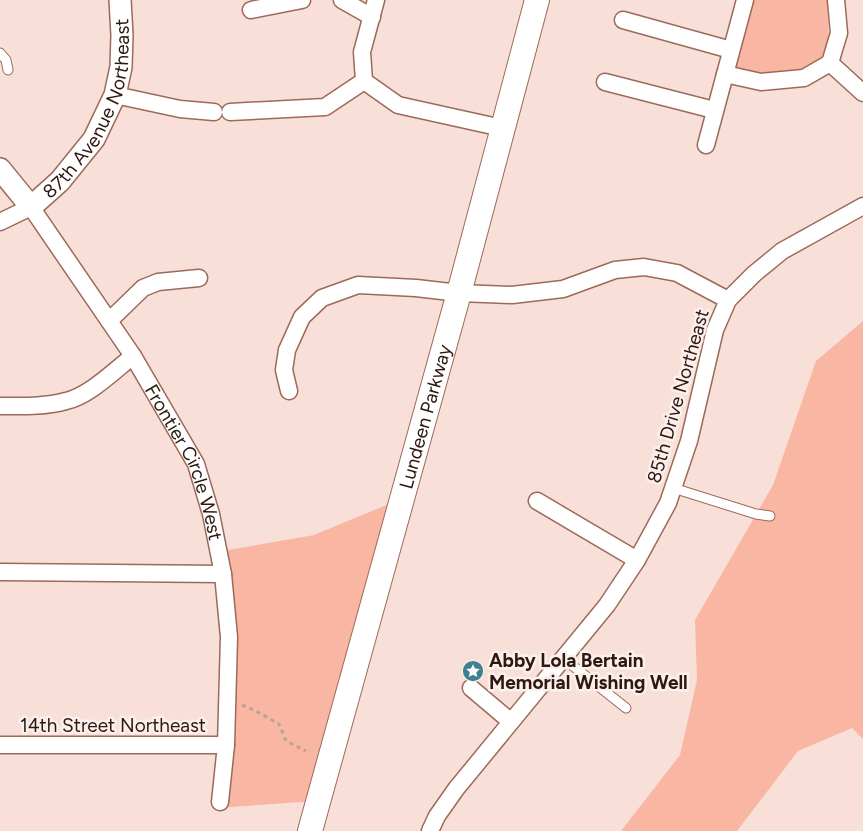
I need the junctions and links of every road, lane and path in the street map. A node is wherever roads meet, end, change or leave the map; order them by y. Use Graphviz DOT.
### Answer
graph roads {
  1 [pos="120,0"];
  2 [pos="302,0"];
  3 [pos="342,0"];
  4 [pos="376,0"];
  5 [pos="537,0"];
  6 [pos="745,0"];
  7 [pos="836,0"];
  8 [pos="251,10"];
  9 [pos="372,17"];
  10 [pos="623,20"];
  11 [pos="731,50"];
  12 [pos="0,53"];
  13 [pos="830,63"];
  14 [pos="8,70"];
  15 [pos="725,74"];
  16 [pos="364,81"];
  17 [pos="605,82"];
  18 [pos="863,93"];
  19 [pos="115,95"];
  20 [pos="714,110"];
  21 [pos="502,128"];
  22 [pos="706,145"];
  23 [pos="0,169"];
  24 [pos="863,206"];
  25 [pos="31,207"];
  26 [pos="0,222"];
  27 [pos="199,278"];
  28 [pos="458,293"];
  29 [pos="728,300"];
  30 [pos="109,321"];
  31 [pos="133,356"];
  32 [pos="289,391"];
  33 [pos="0,406"];
  34 [pos="673,488"];
  35 [pos="537,501"];
  36 [pos="770,516"];
  37 [pos="637,560"];
  38 [pos="0,572"];
  39 [pos="223,574"];
  40 [pos="563,658"];
  41 [pos="471,688"];
  42 [pos="227,699"];
  43 [pos="626,708"];
  44 [pos="510,722"];
  45 [pos="0,745"];
  46 [pos="226,745"];
  47 [pos="306,751"];
  48 [pos="220,802"];
  49 [pos="310,831"];
  50 [pos="430,831"];
  1 -- 19 [label="street, 87th Avenue Northeast"];
  2 -- 8 [label="street"];
  3 -- 9 [label="street"];
  4 -- 9 [label="street"];
  5 -- 21 [label="main road, Lundeen Parkway"];
  6 -- 11 [label="street"];
  7 -- 13 [label="street"];
  9 -- 16 [label="street"];
  10 -- 11 [label="street"];
  11 -- 15 [label="street"];
  12 -- 14 [label="lane"];
  13 -- 15 [label="street"];
  13 -- 18 [label="street"];
  15 -- 20 [label="street"];
  16 -- 19 [label="street"];
  16 -- 21 [label="street"];
  17 -- 20 [label="street"];
  19 -- 25 [label="street, 87th Avenue Northeast"];
  20 -- 22 [label="street"];
  21 -- 28 [label="main road, Lundeen Parkway"];
  23 -- 25 [label="street, Frontier Circle West"];
  24 -- 29 [label="street, 85th Drive Northeast"];
  25 -- 26 [label="street"];
  25 -- 30 [label="street, Frontier Circle West"];
  27 -- 30 [label="street"];
  28 -- 29 [label="street"];
  28 -- 32 [label="street"];
  28 -- 49 [label="main road, Lundeen Parkway"];
  29 -- 34 [label="street, 85th Drive Northeast"];
  30 -- 31 [label="street, Frontier Circle West"];
  31 -- 33 [label="street"];
  31 -- 39 [label="street, Frontier Circle West"];
  34 -- 36 [label="lane"];
  34 -- 37 [label="street, 85th Drive Northeast"];
  35 -- 37 [label="street"];
  37 -- 40 [label="street, 85th Drive Northeast"];
  38 -- 39 [label="street"];
  39 -- 42 [label="street, Frontier Circle West"];
  40 -- 43 [label="lane"];
  40 -- 44 [label="street, 85th Drive Northeast"];
  41 -- 44 [label="street"];
  42 -- 46 [label="street, Frontier Circle West"];
  42 -- 47 [label="path"];
  44 -- 50 [label="street, 85th Drive Northeast"];
  45 -- 46 [label="street, 14th Street Northeast"];
  46 -- 48 [label="street, Frontier Circle West"];
}
